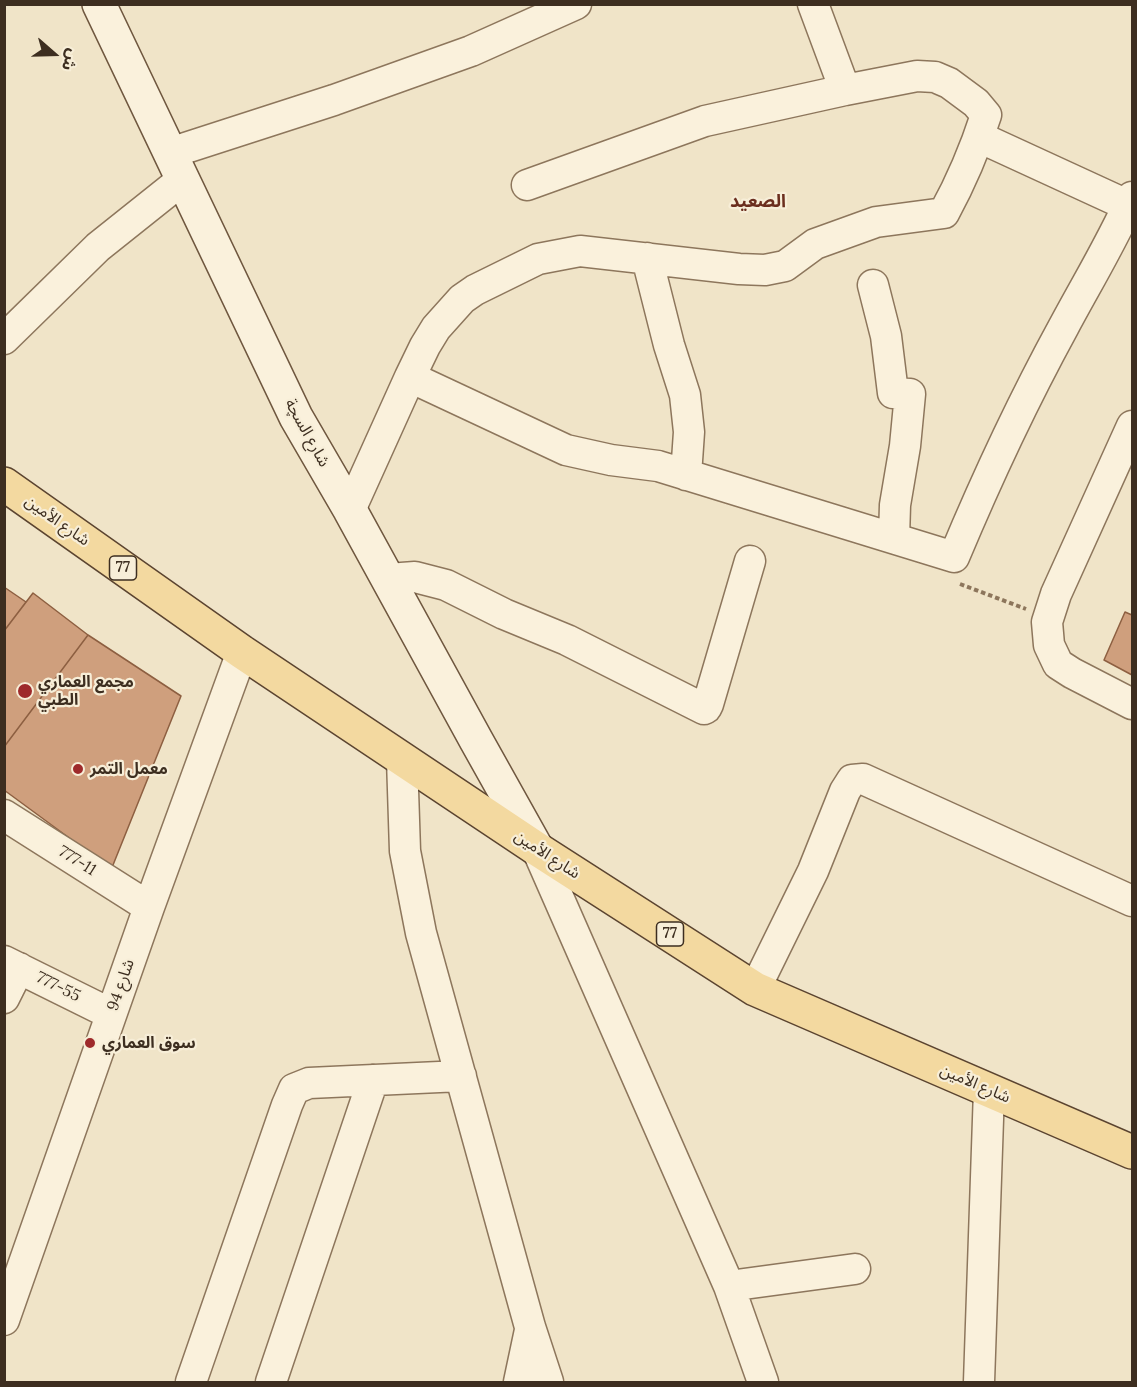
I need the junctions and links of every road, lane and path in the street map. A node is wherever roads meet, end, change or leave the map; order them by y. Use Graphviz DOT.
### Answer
graph roads {
  1 [pos="99,4"];
  2 [pos="576,4"];
  3 [pos="813,4"];
  4 [pos="844,90"];
  5 [pos="978,137"];
  6 [pos="176,166"];
  7 [pos="527,185"];
  8 [pos="1131,201"];
  9 [pos="647,258"];
  10 [pos="873,285"];
  11 [pos="4,339"];
  12 [pos="410,377"];
  13 [pos="1132,426"];
  14 [pos="686,475"];
  15 [pos="4,484"];
  16 [pos="350,510"];
  17 [pos="894,538"];
  18 [pos="954,557"];
  19 [pos="750,561"];
  20 [pos="388,579"];
  21 [pos="1049,614"];
  22 [pos="242,652"];
  23 [pos="1132,704"];
  24 [pos="402,759"];
  25 [pos="4,815"];
  26 [pos="537,849"];
  27 [pos="1132,901"];
  28 [pos="148,907"];
  29 [pos="12,964"];
  30 [pos="755,989"];
  31 [pos="4,998"];
  32 [pos="111,1014"];
  33 [pos="461,1076"];
  34 [pos="373,1080"];
  35 [pos="989,1090"];
  36 [pos="1132,1152"];
  37 [pos="855,1269"];
  38 [pos="729,1286"];
  39 [pos="4,1320"];
  40 [pos="530,1327"];
  41 [pos="191,1383"];
  42 [pos="271,1383"];
  43 [pos="519,1383"];
  44 [pos="548,1383"];
  45 [pos="763,1383"];
  46 [pos="979,1383"];
  1 -- 6 [label="street, شارع السچة"];
  2 -- 6 [label="street"];
  3 -- 4 [label="street"];
  4 -- 5 [label="street"];
  4 -- 7 [label="street"];
  5 -- 8 [label="street"];
  5 -- 9 [label="street"];
  6 -- 11 [label="street"];
  6 -- 16 [label="street, شارع السچة"];
  8 -- 18 [label="street"];
  9 -- 12 [label="street"];
  9 -- 14 [label="street"];
  10 -- 17 [label="street"];
  12 -- 14 [label="street"];
  12 -- 16 [label="street"];
  13 -- 21 [label="street"];
  14 -- 17 [label="street"];
  15 -- 22 [label="main road, شارع الأمين / 77"];
  16 -- 20 [label="street, شارع السچة"];
  17 -- 18 [label="street"];
  18 -- 21 [label="path"];
  19 -- 20 [label="street"];
  20 -- 26 [label="street, شارع السچة"];
  21 -- 23 [label="street"];
  22 -- 24 [label="main road, شارع الأمين / 77"];
  22 -- 28 [label="street, شارع 94"];
  24 -- 26 [label="main road, شارع الأمين / 77"];
  24 -- 33 [label="street"];
  25 -- 28 [label="street, 777-11"];
  26 -- 30 [label="main road, شارع الأمين / 77"];
  26 -- 38 [label="street"];
  27 -- 30 [label="street"];
  28 -- 32 [label="street, شارع 94"];
  29 -- 31 [label="street"];
  29 -- 32 [label="street, 777-55"];
  30 -- 35 [label="main road, شارع الأمين / 77"];
  32 -- 39 [label="street, شارع 94"];
  33 -- 34 [label="street"];
  33 -- 40 [label="street"];
  34 -- 41 [label="street"];
  34 -- 42 [label="street"];
  35 -- 36 [label="main road, شارع الأمين / 77"];
  35 -- 46 [label="street"];
  37 -- 38 [label="street"];
  38 -- 45 [label="street"];
  40 -- 43 [label="street"];
  40 -- 44 [label="street"];
}
